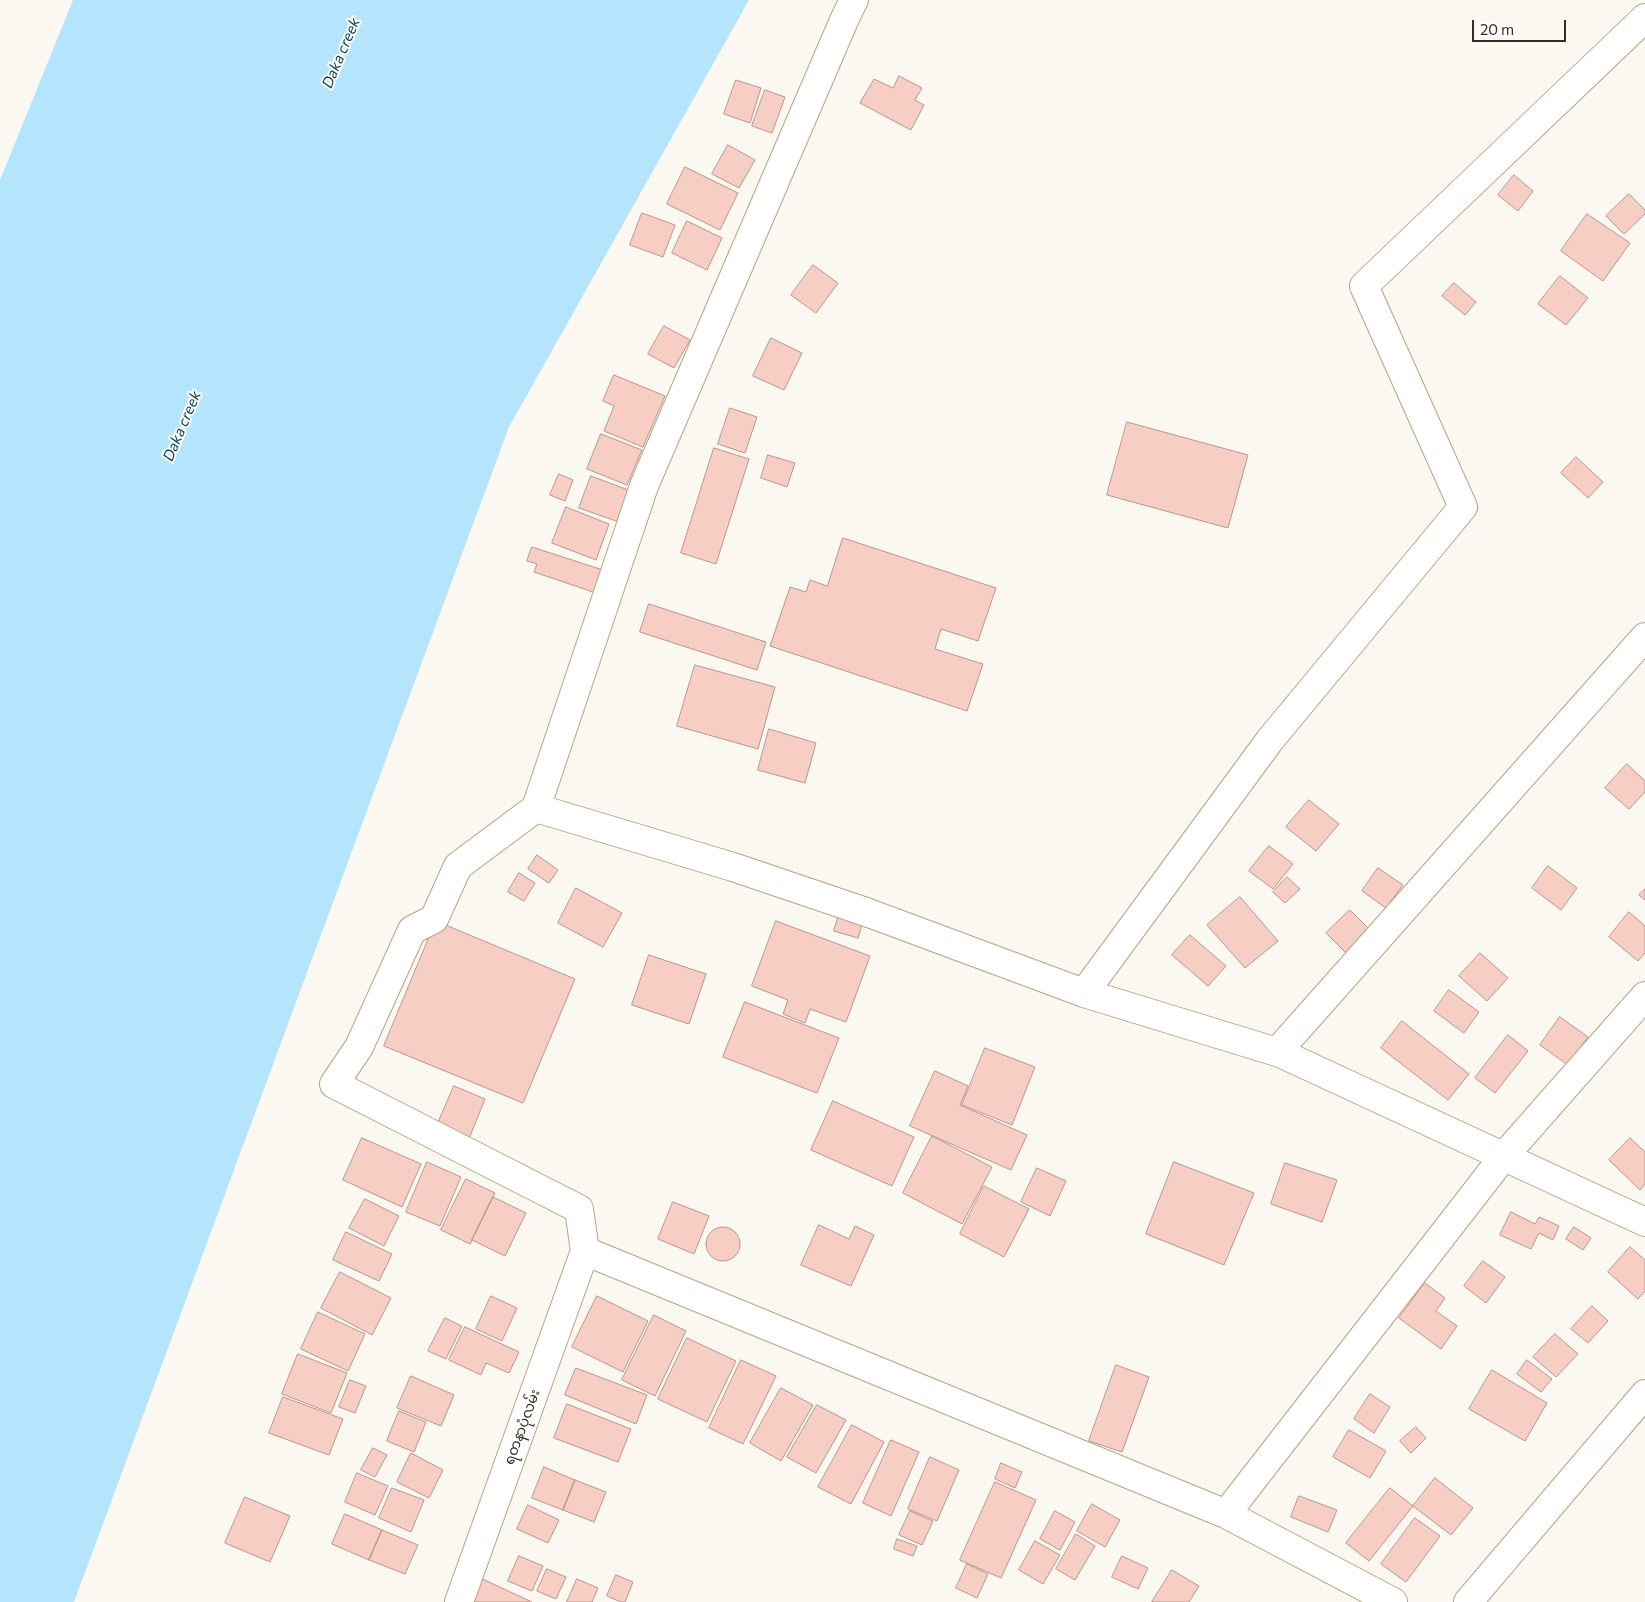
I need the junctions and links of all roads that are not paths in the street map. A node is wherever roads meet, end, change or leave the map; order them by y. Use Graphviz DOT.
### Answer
graph roads {
  1 [pos="854,0"];
  2 [pos="1645,18"];
  3 [pos="1645,637"];
  4 [pos="536,808"];
  5 [pos="1084,993"];
  6 [pos="1645,996"];
  7 [pos="1277,1052"];
  8 [pos="1504,1156"];
  9 [pos="1645,1222"];
  10 [pos="585,1251"];
  11 [pos="1645,1394"];
  12 [pos="1226,1514"];
  13 [pos="458,1602"];
  14 [pos="1393,1602"];
  15 [pos="1468,1602"];
  1 -- 4 [label="street"];
  2 -- 5 [label="street"];
  3 -- 7 [label="street"];
  4 -- 5 [label="street"];
  4 -- 10 [label="street"];
  5 -- 7 [label="street"];
  6 -- 8 [label="street"];
  7 -- 8 [label="street"];
  8 -- 9 [label="street"];
  8 -- 12 [label="street"];
  10 -- 12 [label="street"];
  10 -- 13 [label="street, ရတနာပုံလမ်း"];
  11 -- 15 [label="street"];
  12 -- 14 [label="street"];
}
